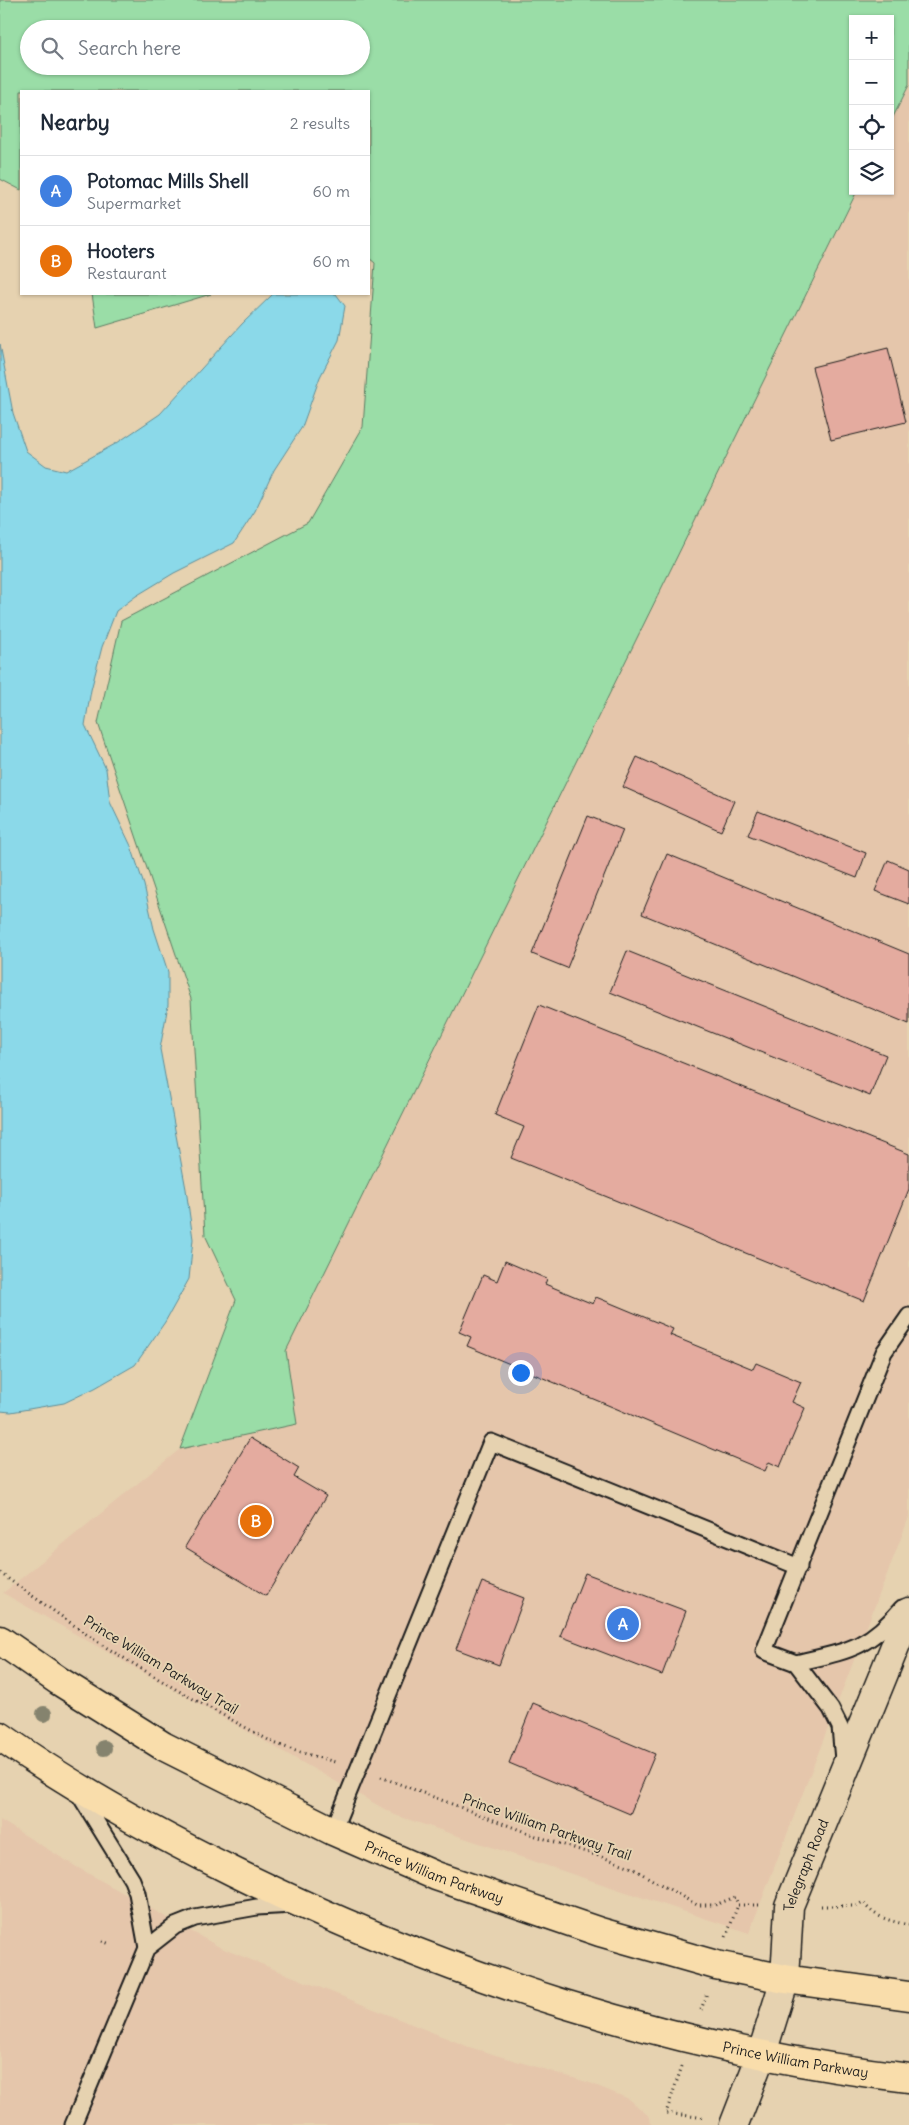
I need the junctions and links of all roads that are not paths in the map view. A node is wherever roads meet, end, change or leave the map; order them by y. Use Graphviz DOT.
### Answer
graph roads {
  1 [pos="909,1316"];
  2 [pos="798,1567"];
  3 [pos="909,1600"];
  4 [pos="909,1612"];
  5 [pos="0,1640"];
  6 [pos="796,1663"];
  7 [pos="0,1736"];
  8 [pos="844,1770"];
  9 [pos="71,1781"];
  10 [pos="333,1831"];
  11 [pos="302,1904"];
  12 [pos="147,1948"];
  13 [pos="785,1979"];
  14 [pos="909,1996"];
  15 [pos="762,2053"];
  16 [pos="909,2078"];
  17 [pos="73,2125"];
  18 [pos="734,2125"];
  1 -- 2 [label="lane"];
  2 -- 6 [label="lane"];
  2 -- 10 [label="lane"];
  3 -- 6 [label="lane"];
  4 -- 8 [label="main road, Telegraph Road"];
  5 -- 10 [label="highway, Prince William Parkway"];
  6 -- 8 [label="lane"];
  7 -- 9 [label="highway, Prince William Parkway"];
  8 -- 13 [label="main road, Telegraph Road"];
  9 -- 11 [label="highway, Prince William Parkway"];
  9 -- 12 [label="lane"];
  10 -- 13 [label="highway, Prince William Parkway"];
  11 -- 12 [label="lane"];
  11 -- 15 [label="highway, Prince William Parkway"];
  12 -- 17 [label="lane"];
  13 -- 14 [label="highway, Prince William Parkway"];
  13 -- 15 [label="main road, Telegraph Road"];
  15 -- 16 [label="highway, Prince William Parkway"];
  15 -- 18 [label="main road, Telegraph Road"];
}
